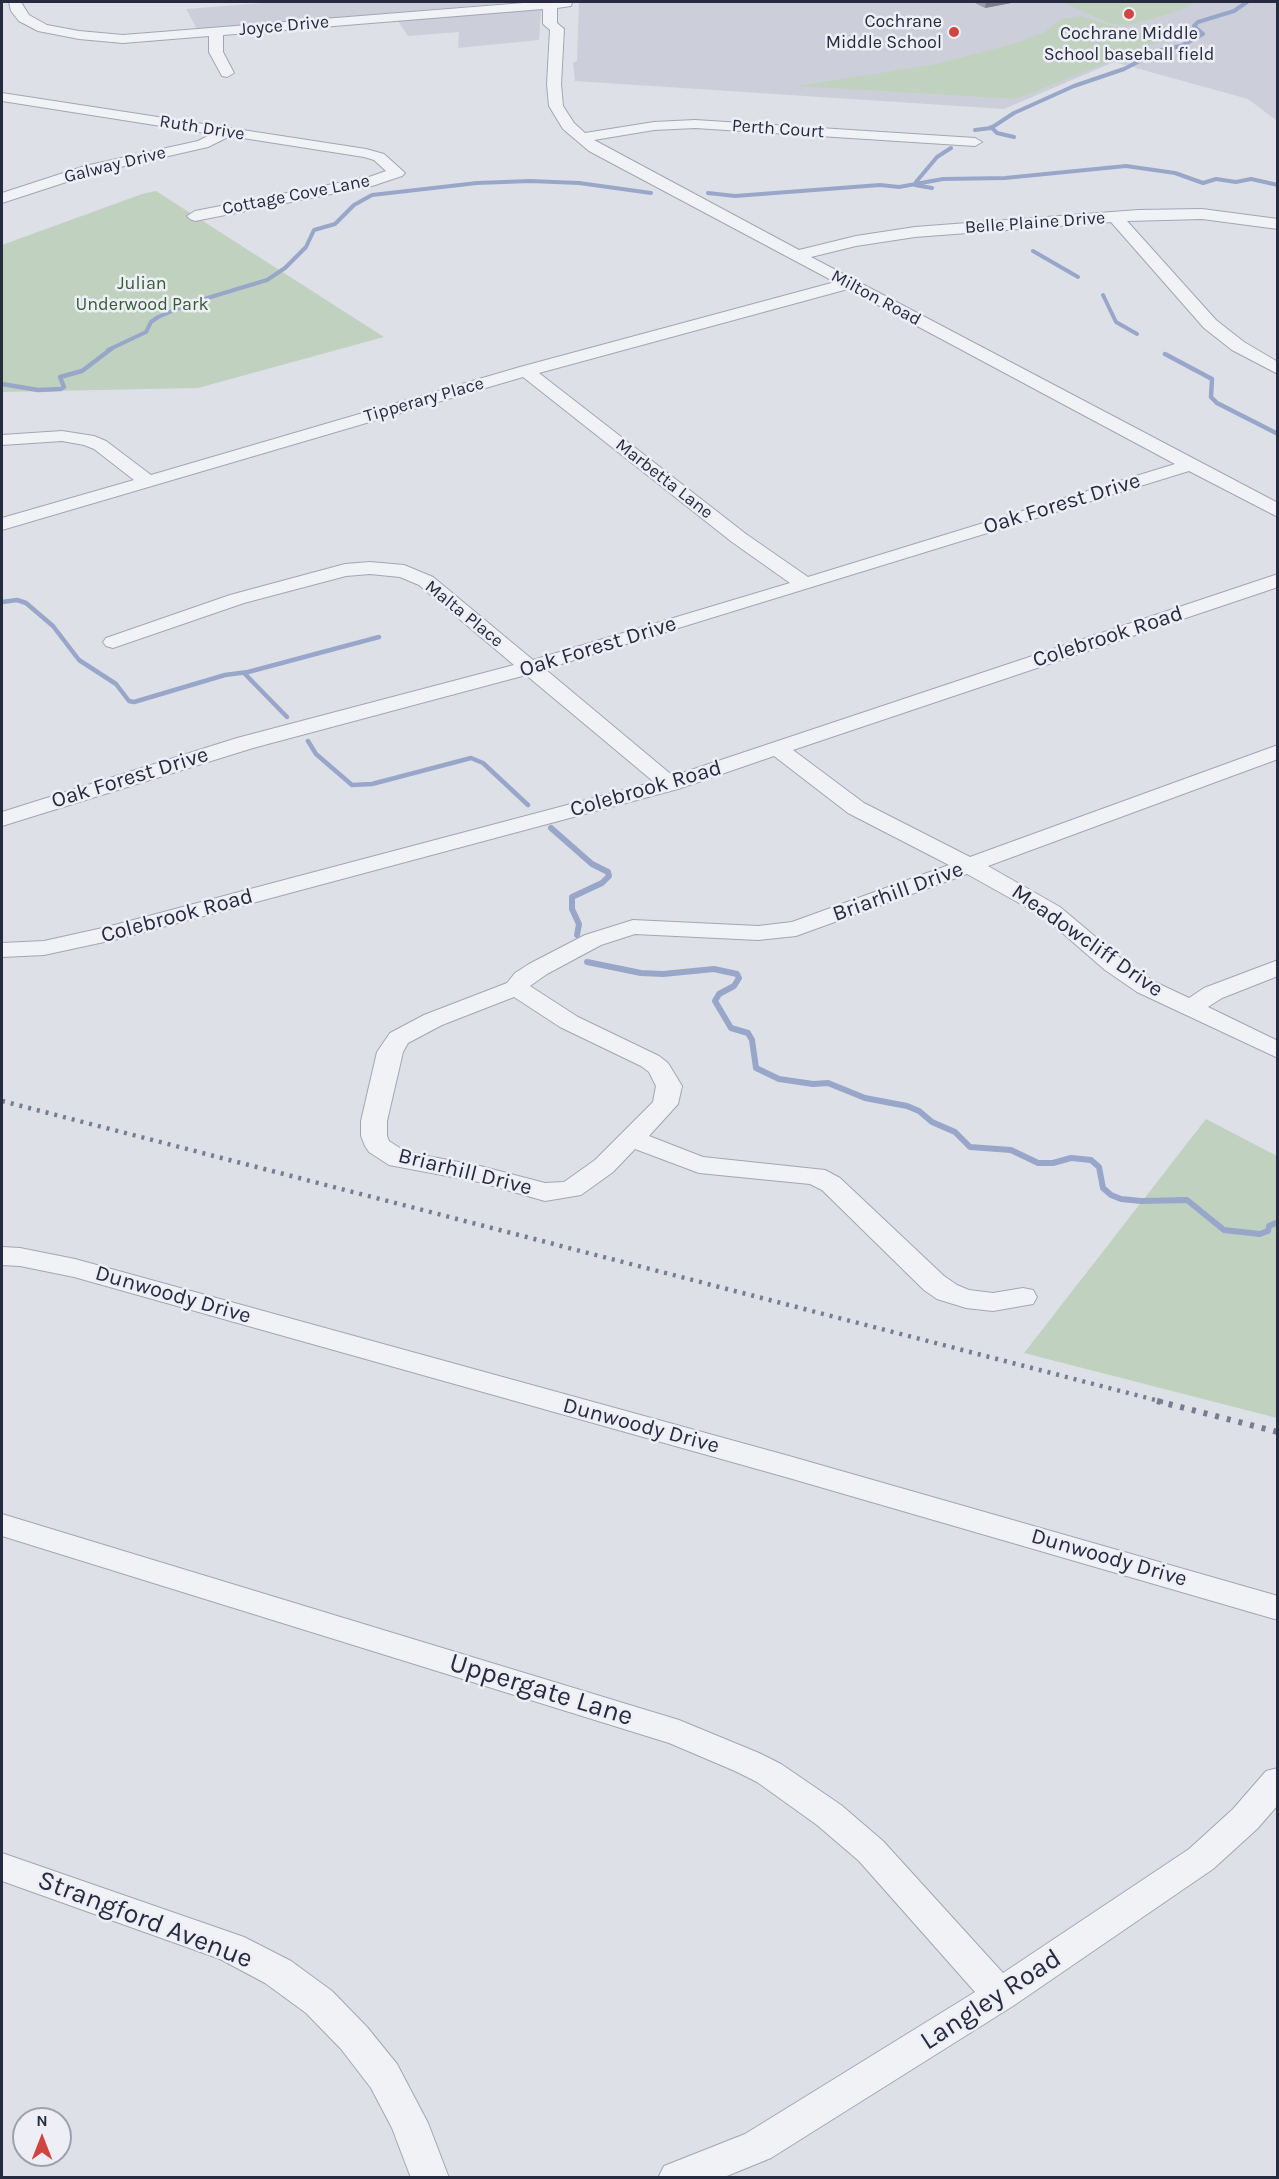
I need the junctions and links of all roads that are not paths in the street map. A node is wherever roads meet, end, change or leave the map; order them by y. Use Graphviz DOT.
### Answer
graph roads {
  1 [pos="19,2"];
  2 [pos="550,2"];
  3 [pos="566,2"];
  4 [pos="2,9"];
  5 [pos="557,29"];
  6 [pos="216,32"];
  7 [pos="227,73"];
  8 [pos="2,98"];
  9 [pos="227,132"];
  10 [pos="581,138"];
  11 [pos="975,142"];
  12 [pos="397,173"];
  13 [pos="2,198"];
  14 [pos="195,216"];
  15 [pos="1115,217"];
  16 [pos="1278,224"];
  17 [pos="795,256"];
  18 [pos="848,284"];
  19 [pos="1278,369"];
  20 [pos="526,370"];
  21 [pos="2,440"];
  22 [pos="1191,465"];
  23 [pos="148,481"];
  24 [pos="1278,511"];
  25 [pos="2,524"];
  26 [pos="1278,580"];
  27 [pos="805,584"];
  28 [pos="114,642"];
  29 [pos="530,668"];
  30 [pos="778,750"];
  31 [pos="1278,751"];
  32 [pos="670,784"];
  33 [pos="2,819"];
  34 [pos="969,865"];
  35 [pos="2,950"];
  36 [pos="1278,967"];
  37 [pos="516,988"];
  38 [pos="1189,1009"];
  39 [pos="1278,1051"];
  40 [pos="631,1138"];
  41 [pos="2,1256"];
  42 [pos="1023,1297"];
  43 [pos="2,1525"];
  44 [pos="1278,1608"];
  45 [pos="1278,1781"];
  46 [pos="4,1873"];
  47 [pos="1000,1995"];
  48 [pos="430,2178"];
  49 [pos="677,2178"];
  1 -- 4 [label="street"];
  1 -- 6 [label="street, Joyce Drive"];
  2 -- 3 [label="street, Joyce Drive"];
  2 -- 5 [label="street, Milton Road"];
  2 -- 6 [label="street, Joyce Drive"];
  3 -- 5 [label="street, Milton Road"];
  5 -- 10 [label="street, Milton Road"];
  6 -- 7 [label="street"];
  8 -- 9 [label="street, Ruth Drive"];
  9 -- 12 [label="street, Ruth Drive"];
  9 -- 13 [label="street, Galway Drive"];
  10 -- 11 [label="street, Perth Court"];
  10 -- 17 [label="street, Milton Road"];
  12 -- 14 [label="street, Cottage Cove Lane"];
  15 -- 16 [label="street, Belle Plaine Drive"];
  15 -- 17 [label="street, Belle Plaine Drive"];
  15 -- 19 [label="street"];
  17 -- 18 [label="street, Milton Road"];
  18 -- 20 [label="street, Tipperary Place"];
  18 -- 22 [label="street, Milton Road"];
  20 -- 23 [label="street, Tipperary Place"];
  20 -- 27 [label="street, Marbetta Lane"];
  21 -- 23 [label="street"];
  22 -- 24 [label="street, Milton Road"];
  22 -- 27 [label="street, Oak Forest Drive"];
  23 -- 25 [label="street, Tipperary Place"];
  26 -- 30 [label="street, Colebrook Road"];
  27 -- 29 [label="street, Oak Forest Drive"];
  28 -- 29 [label="street, Malta Place"];
  29 -- 32 [label="street, Malta Place"];
  29 -- 33 [label="street, Oak Forest Drive"];
  30 -- 32 [label="street, Colebrook Road"];
  30 -- 34 [label="street, Meadowcliff Drive"];
  31 -- 34 [label="street, Briarhill Drive"];
  32 -- 35 [label="street, Colebrook Road"];
  34 -- 37 [label="street, Briarhill Drive"];
  34 -- 38 [label="street, Meadowcliff Drive"];
  36 -- 38 [label="street"];
  37 -- 40 [label="street, Briarhill Drive"];
  37 -- 40 [label="street, Briarhill Drive"];
  38 -- 39 [label="street, Meadowcliff Drive"];
  40 -- 42 [label="street"];
  41 -- 44 [label="street, Dunwoody Drive"];
  43 -- 47 [label="street, Uppergate Lane"];
  45 -- 47 [label="street, Langley Road"];
  46 -- 48 [label="street, Strangford Avenue"];
  47 -- 49 [label="street, Langley Road"];
}
